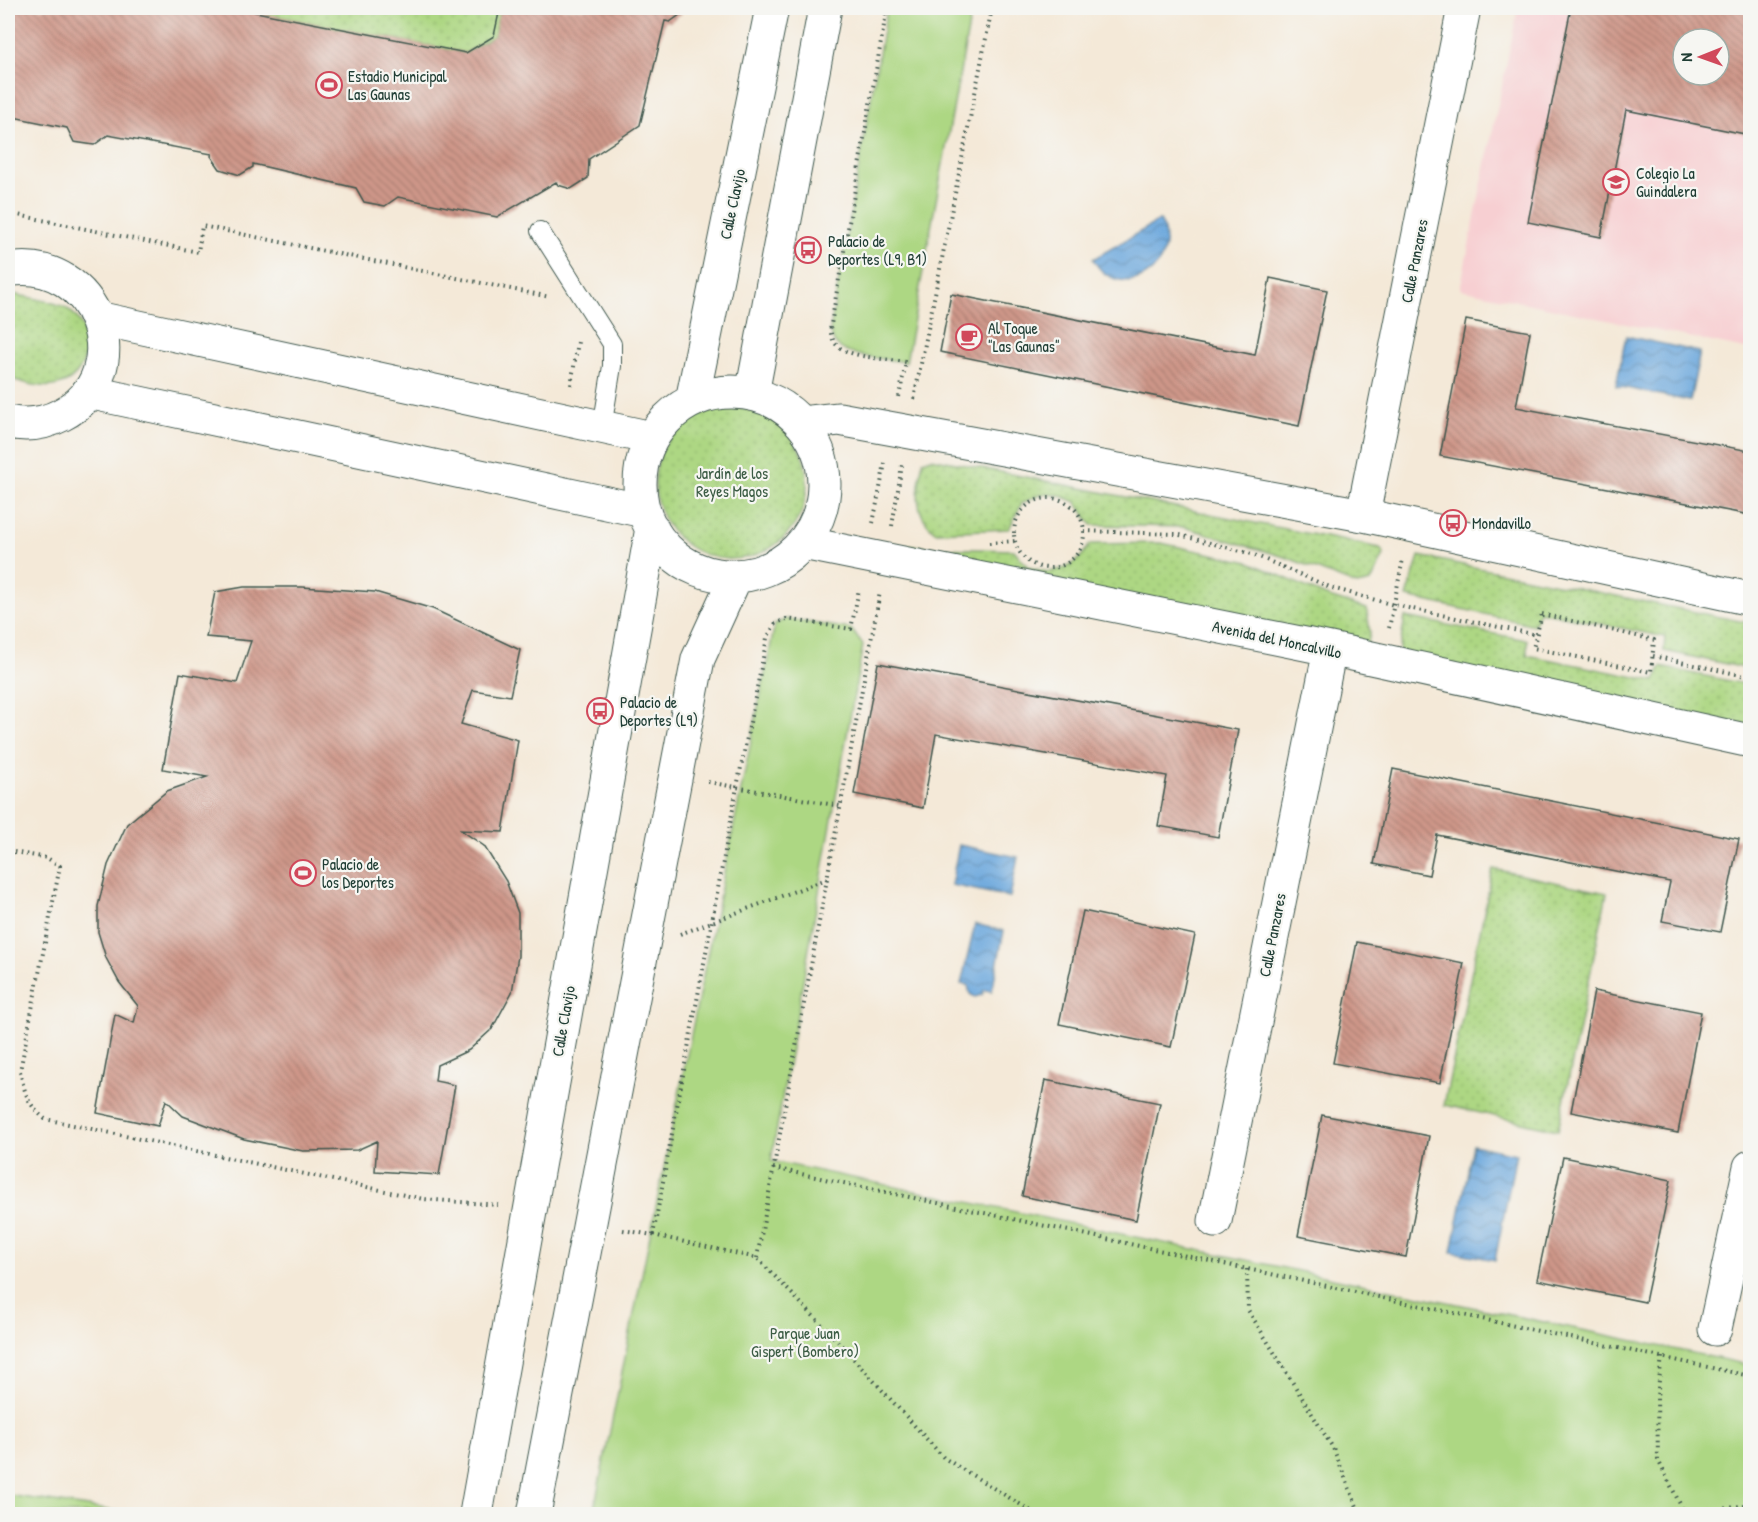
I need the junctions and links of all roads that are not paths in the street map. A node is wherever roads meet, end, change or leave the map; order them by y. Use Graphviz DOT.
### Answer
graph roads {
  1 [pos="772,8"];
  2 [pos="825,8"];
  3 [pos="1464,8"];
  4 [pos="540,231"];
  5 [pos="8,270"];
  6 [pos="98,318"];
  7 [pos="88,392"];
  8 [pos="752,394"];
  9 [pos="692,401"];
  10 [pos="8,422"];
  11 [pos="801,423"];
  12 [pos="602,428"];
  13 [pos="652,438"];
  14 [pos="1363,515"];
  15 [pos="648,520"];
  16 [pos="803,543"];
  17 [pos="736,576"];
  18 [pos="1750,599"];
  19 [pos="1330,650"];
  20 [pos="1750,741"];
  21 [pos="1750,1167"];
  22 [pos="1215,1221"];
  23 [pos="1715,1329"];
  24 [pos="476,1515"];
  25 [pos="534,1515"];
  1 -- 9 [label="street, Calle Clavijo"];
  2 -- 8 [label="street"];
  3 -- 14 [label="street, Calle Panzares"];
  4 -- 12 [label="lane"];
  5 -- 6 [label="street"];
  6 -- 7 [label="street"];
  6 -- 12 [label="street"];
  7 -- 10 [label="street"];
  7 -- 15 [label="street"];
  8 -- 9 [label="street"];
  8 -- 11 [label="street"];
  9 -- 13 [label="street"];
  11 -- 14 [label="street"];
  11 -- 16 [label="street"];
  12 -- 13 [label="street"];
  13 -- 15 [label="street"];
  14 -- 18 [label="street"];
  15 -- 17 [label="street"];
  15 -- 24 [label="street, Calle Clavijo"];
  16 -- 17 [label="street"];
  16 -- 19 [label="street, Avenida del Moncalvillo"];
  17 -- 25 [label="street"];
  19 -- 20 [label="street, Avenida del Moncalvillo"];
  19 -- 22 [label="street, Calle Panzares"];
  21 -- 23 [label="street"];
}
